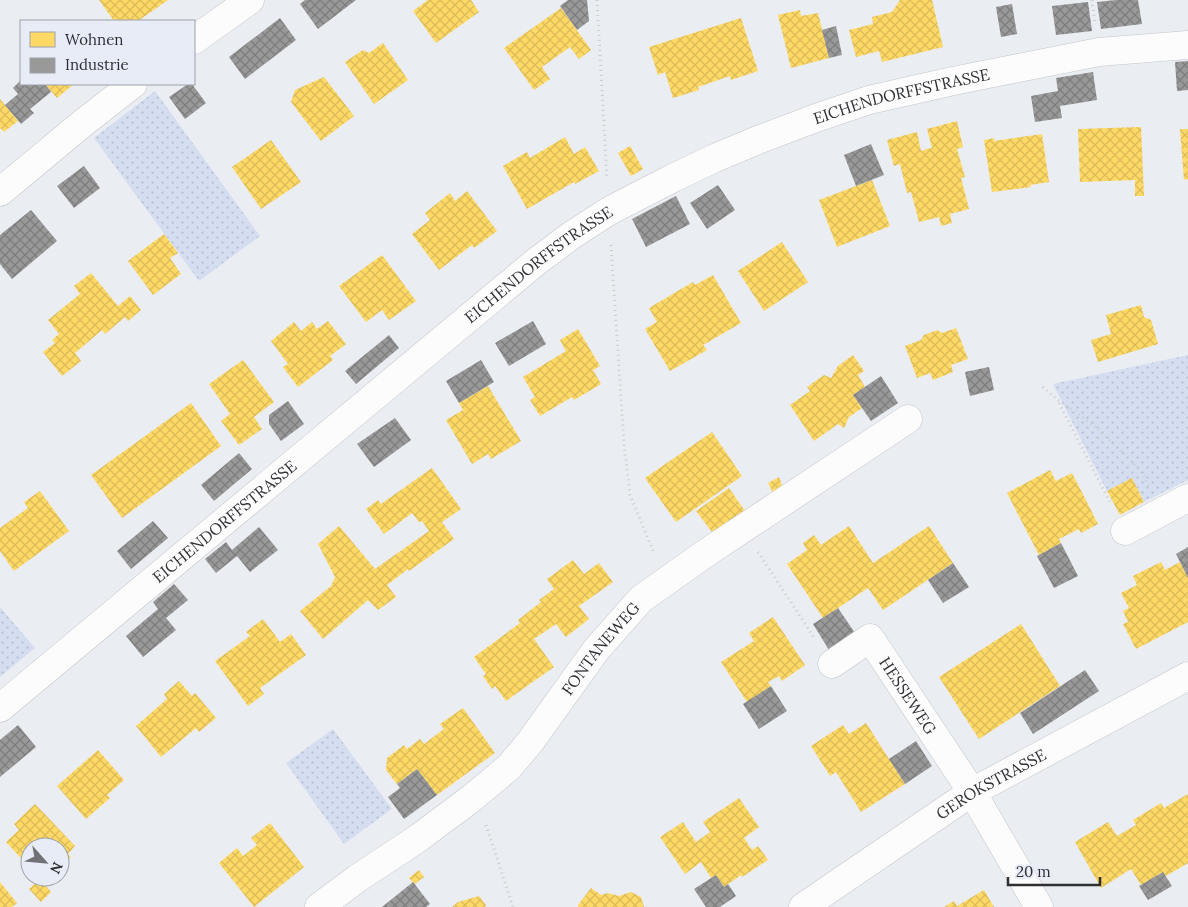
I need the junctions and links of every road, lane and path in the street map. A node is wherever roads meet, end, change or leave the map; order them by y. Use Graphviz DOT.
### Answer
graph roads {
  1 [pos="250,0"];
  2 [pos="597,0"];
  3 [pos="195,39"];
  4 [pos="1188,45"];
  5 [pos="132,85"];
  6 [pos="606,152"];
  7 [pos="0,192"];
  8 [pos="611,244"];
  9 [pos="1043,387"];
  10 [pos="1058,400"];
  11 [pos="908,419"];
  12 [pos="1188,498"];
  13 [pos="1162,512"];
  14 [pos="1125,531"];
  15 [pos="649,542"];
  16 [pos="759,554"];
  17 [pos="804,622"];
  18 [pos="832,664"];
  19 [pos="1188,676"];
  20 [pos="0,708"];
  21 [pos="972,792"];
  22 [pos="486,825"];
  23 [pos="319,907"];
  24 [pos="513,907"];
  25 [pos="803,907"];
  26 [pos="1039,907"];
  1 -- 3 [label="street"];
  2 -- 6 [label="path"];
  4 -- 20 [label="street, EICHENDORFFSTRASSE"];
  5 -- 7 [label="street"];
  8 -- 15 [label="path"];
  9 -- 10 [label="path"];
  10 -- 13 [label="path"];
  10 -- 14 [label="path"];
  11 -- 23 [label="street, FONTANEWEG"];
  12 -- 13 [label="street"];
  13 -- 14 [label="street"];
  16 -- 17 [label="path"];
  18 -- 21 [label="street, HESSEWEG"];
  19 -- 21 [label="street, GEROKSTRASSE"];
  21 -- 25 [label="street, GEROKSTRASSE"];
  21 -- 26 [label="street"];
  22 -- 24 [label="path"];
}
